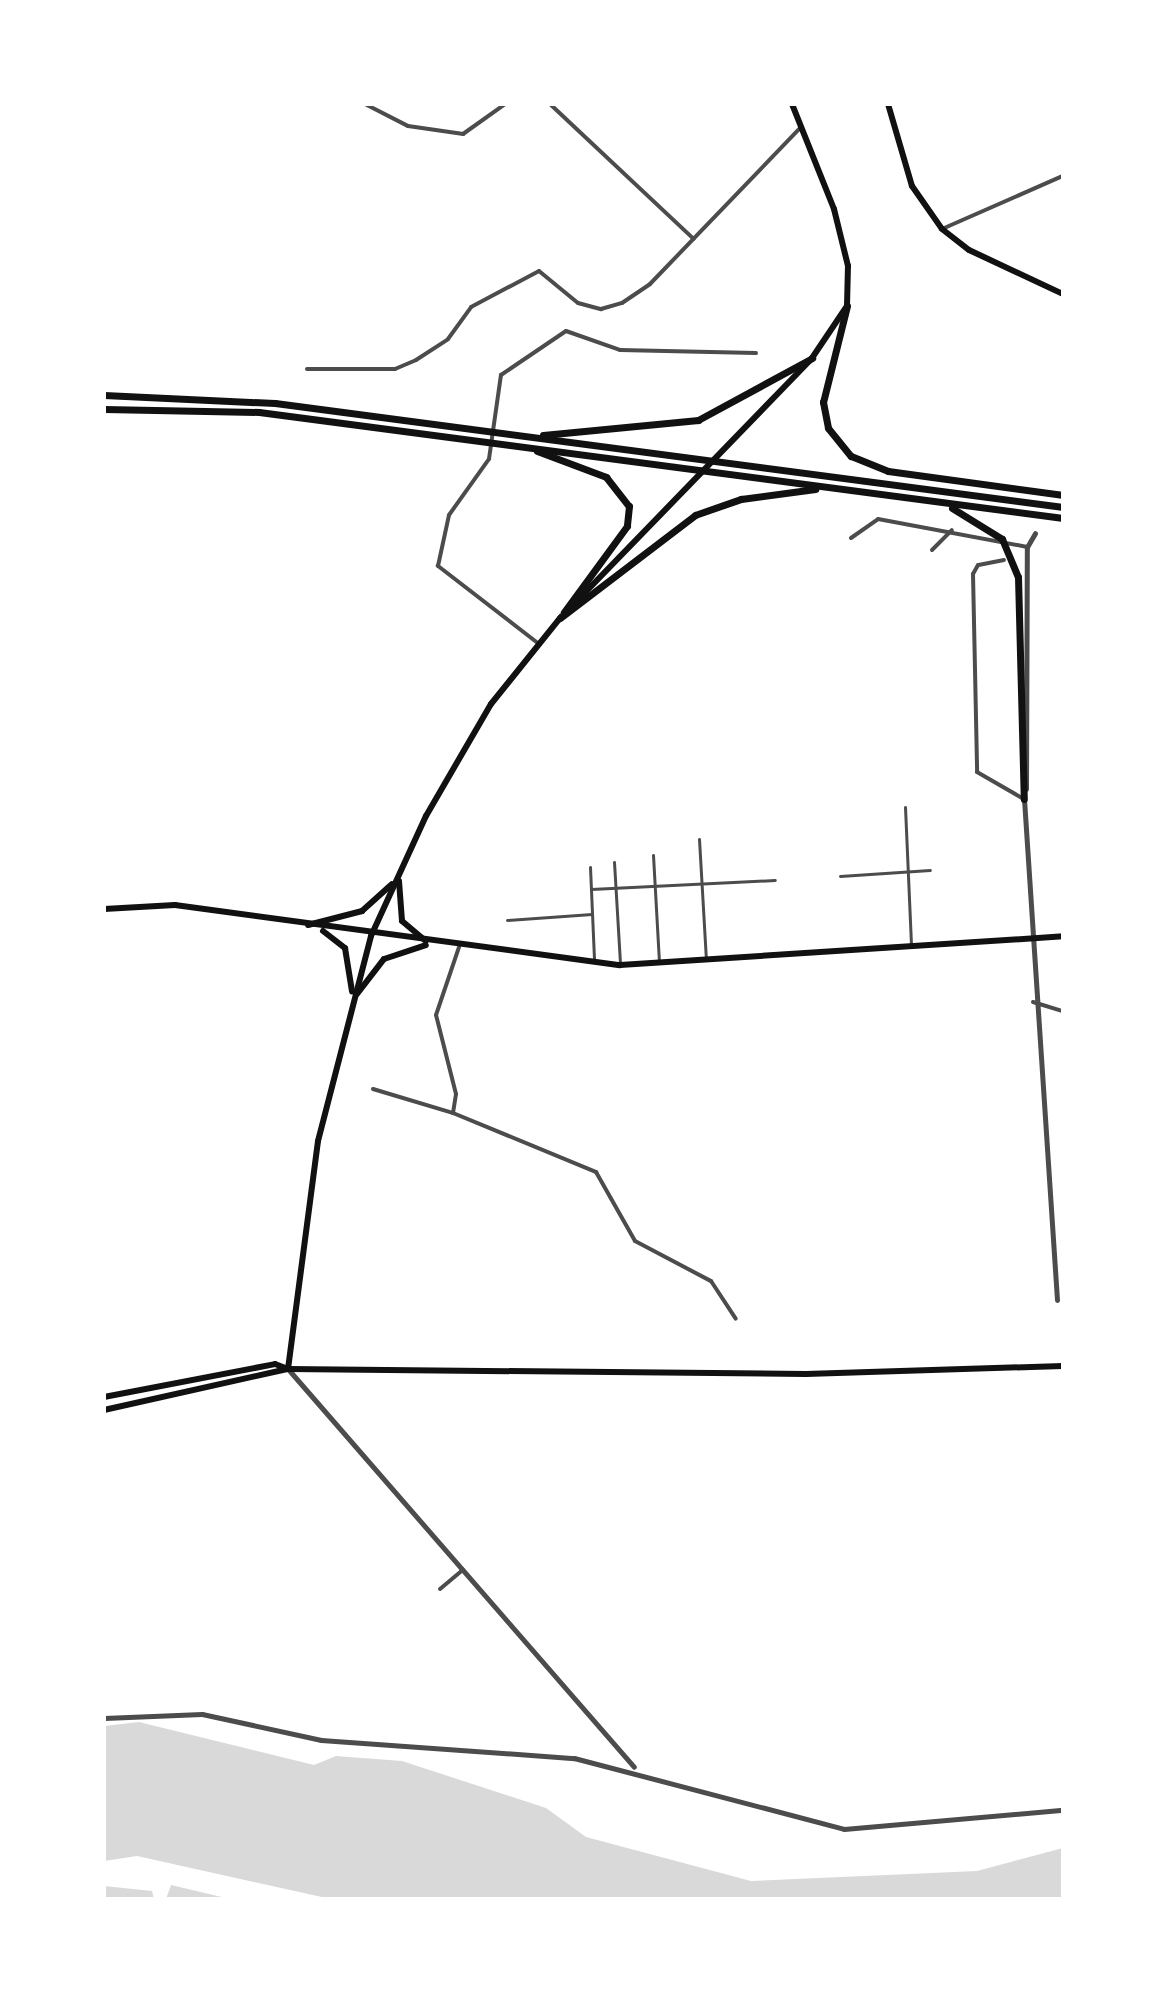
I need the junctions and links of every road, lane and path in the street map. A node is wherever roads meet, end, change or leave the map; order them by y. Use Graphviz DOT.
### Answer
graph roads {
  1 [pos="365,104"];
  2 [pos="505,104"];
  3 [pos="550,104"];
  4 [pos="792,104"];
  5 [pos="888,104"];
  6 [pos="801,127"];
  7 [pos="1063,176"];
  8 [pos="942,229"];
  9 [pos="694,239"];
  10 [pos="1063,294"];
  11 [pos="847,306"];
  12 [pos="756,353"];
  13 [pos="812,358"];
  14 [pos="307,369"];
  15 [pos="104,395"];
  16 [pos="104,409"];
  17 [pos="528,436"];
  18 [pos="523,447"];
  19 [pos="836,488"];
  20 [pos="1063,495"];
  21 [pos="938,503"];
  22 [pos="1063,507"];
  23 [pos="1060,518"];
  24 [pos="952,530"];
  25 [pos="1035,533"];
  26 [pos="851,538"];
  27 [pos="1027,547"];
  28 [pos="932,550"];
  29 [pos="1004,560"];
  30 [pos="560,618"];
  31 [pos="539,644"];
  32 [pos="1024,799"];
  33 [pos="905,807"];
  34 [pos="699,839"];
  35 [pos="653,855"];
  36 [pos="614,862"];
  37 [pos="590,867"];
  38 [pos="930,870"];
  39 [pos="908,871"];
  40 [pos="399,875"];
  41 [pos="840,876"];
  42 [pos="775,880"];
  43 [pos="702,884"];
  44 [pos="655,886"];
  45 [pos="616,888"];
  46 [pos="591,889"];
  47 [pos="104,909"];
  48 [pos="592,914"];
  49 [pos="507,920"];
  50 [pos="303,925"];
  51 [pos="371,936"];
  52 [pos="1063,936"];
  53 [pos="1028,938"];
  54 [pos="433,944"];
  55 [pos="911,946"];
  56 [pos="459,947"];
  57 [pos="706,959"];
  58 [pos="594,962"];
  59 [pos="659,962"];
  60 [pos="620,965"];
  61 [pos="1033,1002"];
  62 [pos="351,1003"];
  63 [pos="1063,1011"];
  64 [pos="373,1089"];
  65 [pos="453,1113"];
  66 [pos="1057,1300"];
  67 [pos="736,1319"];
  68 [pos="1063,1366"];
  69 [pos="288,1369"];
  70 [pos="104,1397"];
  71 [pos="104,1410"];
  72 [pos="463,1570"];
  73 [pos="440,1589"];
  74 [pos="104,1718"];
  75 [pos="635,1768"];
  76 [pos="1063,1810"];
  1 -- 2 [label="street"];
  3 -- 9 [label="street"];
  4 -- 6 [label="main road"];
  5 -- 8 [label="main road"];
  6 -- 9 [label="street"];
  6 -- 11 [label="main road"];
  7 -- 8 [label="street"];
  8 -- 10 [label="main road"];
  9 -- 14 [label="street"];
  11 -- 13 [label="main road"];
  11 -- 20 [label="highway"];
  12 -- 31 [label="street"];
  13 -- 17 [label="highway"];
  13 -- 30 [label="main road"];
  15 -- 17 [label="highway"];
  16 -- 18 [label="highway"];
  17 -- 22 [label="highway"];
  18 -- 19 [label="highway"];
  18 -- 30 [label="highway"];
  19 -- 21 [label="highway"];
  19 -- 30 [label="highway"];
  21 -- 23 [label="highway"];
  21 -- 32 [label="highway"];
  24 -- 26 [label="street"];
  24 -- 27 [label="street"];
  24 -- 28 [label="street"];
  25 -- 27 [label="street"];
  27 -- 32 [label="street"];
  29 -- 32 [label="street"];
  30 -- 31 [label="main road"];
  31 -- 40 [label="main road"];
  32 -- 53 [label="street"];
  33 -- 39 [label="street"];
  34 -- 43 [label="street"];
  35 -- 44 [label="street"];
  36 -- 45 [label="street"];
  37 -- 46 [label="street"];
  38 -- 39 [label="street"];
  39 -- 41 [label="street"];
  39 -- 55 [label="street"];
  40 -- 50 [label="main road"];
  40 -- 51 [label="main road"];
  40 -- 54 [label="main road"];
  42 -- 43 [label="street"];
  43 -- 44 [label="street"];
  43 -- 57 [label="street"];
  44 -- 45 [label="street"];
  44 -- 59 [label="street"];
  45 -- 46 [label="street"];
  45 -- 60 [label="street"];
  46 -- 48 [label="street"];
  47 -- 50 [label="main road"];
  48 -- 49 [label="street"];
  48 -- 58 [label="street"];
  50 -- 51 [label="main road"];
  50 -- 62 [label="main road"];
  51 -- 54 [label="main road"];
  51 -- 62 [label="main road"];
  52 -- 53 [label="main road"];
  53 -- 55 [label="main road"];
  53 -- 61 [label="street"];
  54 -- 56 [label="main road"];
  54 -- 62 [label="main road"];
  55 -- 57 [label="main road"];
  56 -- 58 [label="main road"];
  56 -- 65 [label="street"];
  57 -- 59 [label="main road"];
  58 -- 60 [label="main road"];
  59 -- 60 [label="main road"];
  61 -- 63 [label="street"];
  61 -- 66 [label="street"];
  62 -- 69 [label="main road"];
  64 -- 65 [label="street"];
  65 -- 67 [label="street"];
  68 -- 69 [label="main road"];
  69 -- 70 [label="main road"];
  69 -- 71 [label="main road"];
  69 -- 72 [label="street"];
  72 -- 73 [label="street"];
  72 -- 75 [label="street"];
  74 -- 75 [label="street"];
  75 -- 76 [label="street"];
}
